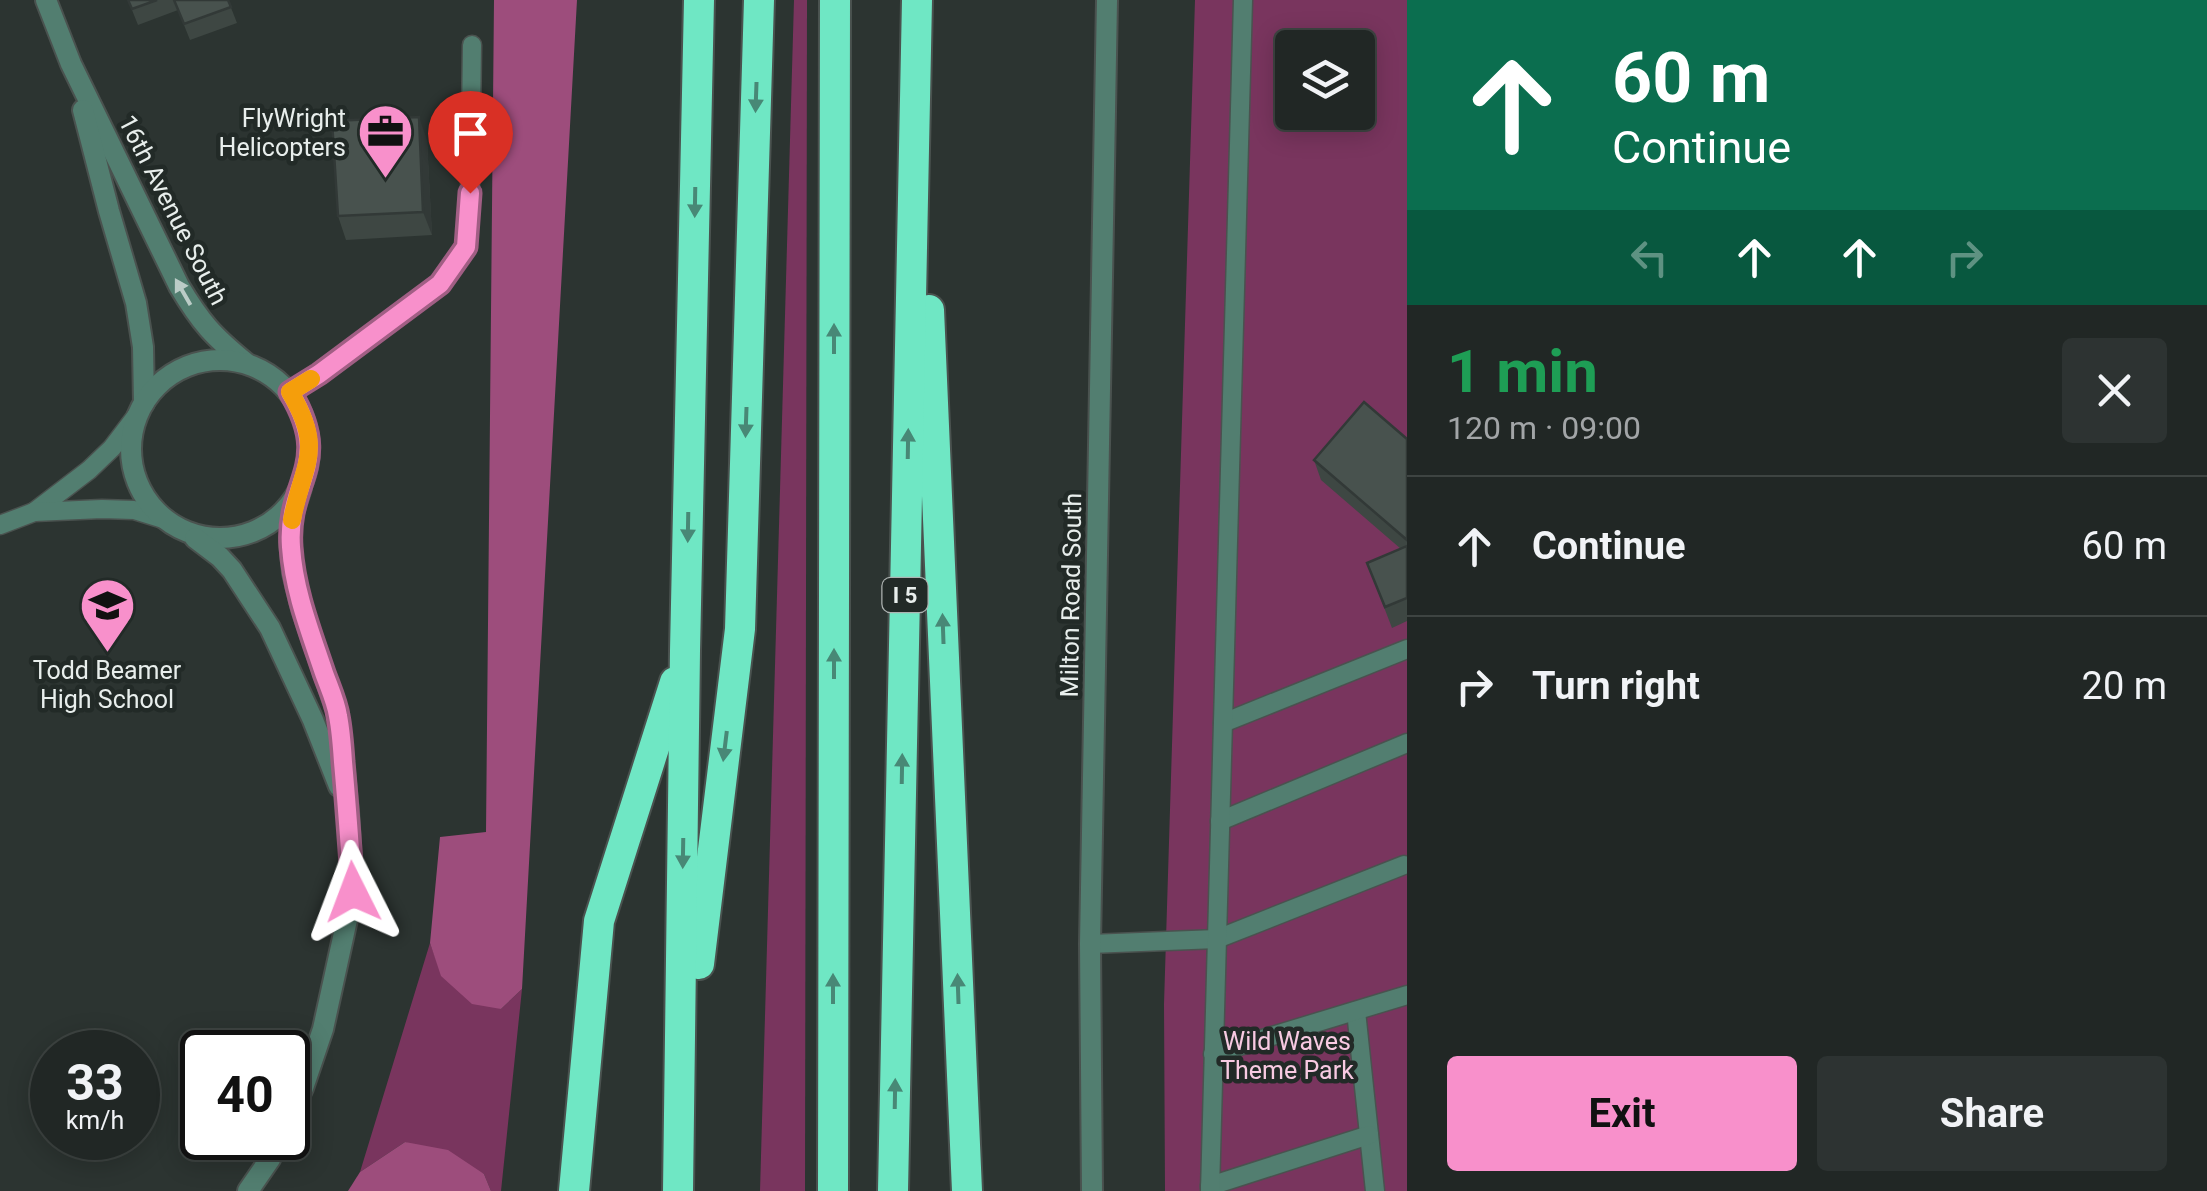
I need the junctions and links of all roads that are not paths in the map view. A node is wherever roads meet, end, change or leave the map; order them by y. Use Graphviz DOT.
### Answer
graph roads {
  1 [pos="46,0"];
  2 [pos="699,0"];
  3 [pos="759,0"];
  4 [pos="836,0"];
  5 [pos="1107,0"];
  6 [pos="1244,0"];
  7 [pos="917,8"];
  8 [pos="472,45"];
  9 [pos="72,64"];
  10 [pos="248,364"];
  11 [pos="290,392"];
  12 [pos="140,409"];
  13 [pos="301,488"];
  14 [pos="34,512"];
  15 [pos="163,519"];
  16 [pos="0,525"];
  17 [pos="191,534"];
  18 [pos="1407,649"];
  19 [pos="686,650"];
  20 [pos="1223,723"];
  21 [pos="1407,743"];
  22 [pos="348,812"];
  23 [pos="1220,821"];
  24 [pos="1404,864"];
  25 [pos="1217,939"];
  26 [pos="1090,944"];
  27 [pos="1407,995"];
  28 [pos="1356,1011"];
  29 [pos="1214,1054"];
  30 [pos="310,1066"];
  31 [pos="680,1116"];
  32 [pos="1369,1135"];
  33 [pos="269,1160"];
  34 [pos="1210,1188"];
  35 [pos="248,1191"];
  36 [pos="574,1191"];
  37 [pos="678,1191"];
  38 [pos="833,1191"];
  39 [pos="893,1191"];
  40 [pos="967,1191"];
  41 [pos="1092,1191"];
  42 [pos="1375,1191"];
  1 -- 9 [label="street, 16th Avenue South"];
  2 -- 19 [label="highway, one-way"];
  3 -- 31 [label="highway, one-way"];
  38 -- 4 [label="highway, one-way"];
  5 -- 26 [label="street, Milton Road South"];
  6 -- 20 [label="lane"];
  39 -- 7 [label="highway, I 5, one-way"];
  40 -- 7 [label="highway, one-way"];
  8 -- 11 [label="lane"];
  10 -- 9 [label="street, 16th Avenue South, one-way"];
  9 -- 12 [label="street, 16th Avenue South"];
  10 -- 11 [label="street"];
  10 -- 12 [label="street"];
  11 -- 13 [label="street"];
  12 -- 14 [label="lane"];
  12 -- 15 [label="street"];
  13 -- 17 [label="street"];
  13 -- 22 [label="street"];
  14 -- 15 [label="lane"];
  14 -- 16 [label="lane"];
  15 -- 17 [label="street"];
  17 -- 22 [label="street"];
  18 -- 20 [label="lane"];
  19 -- 31 [label="highway, one-way"];
  19 -- 36 [label="highway"];
  20 -- 23 [label="lane"];
  21 -- 23 [label="lane"];
  22 -- 30 [label="street"];
  23 -- 25 [label="lane"];
  24 -- 25 [label="lane"];
  25 -- 26 [label="lane"];
  25 -- 29 [label="lane"];
  26 -- 41 [label="street, Milton Road South"];
  27 -- 28 [label="lane"];
  28 -- 29 [label="lane"];
  28 -- 32 [label="lane"];
  29 -- 34 [label="lane"];
  31 -- 37 [label="highway"];
  32 -- 34 [label="lane"];
  32 -- 42 [label="lane"];
  33 -- 35 [label="street"];
}
